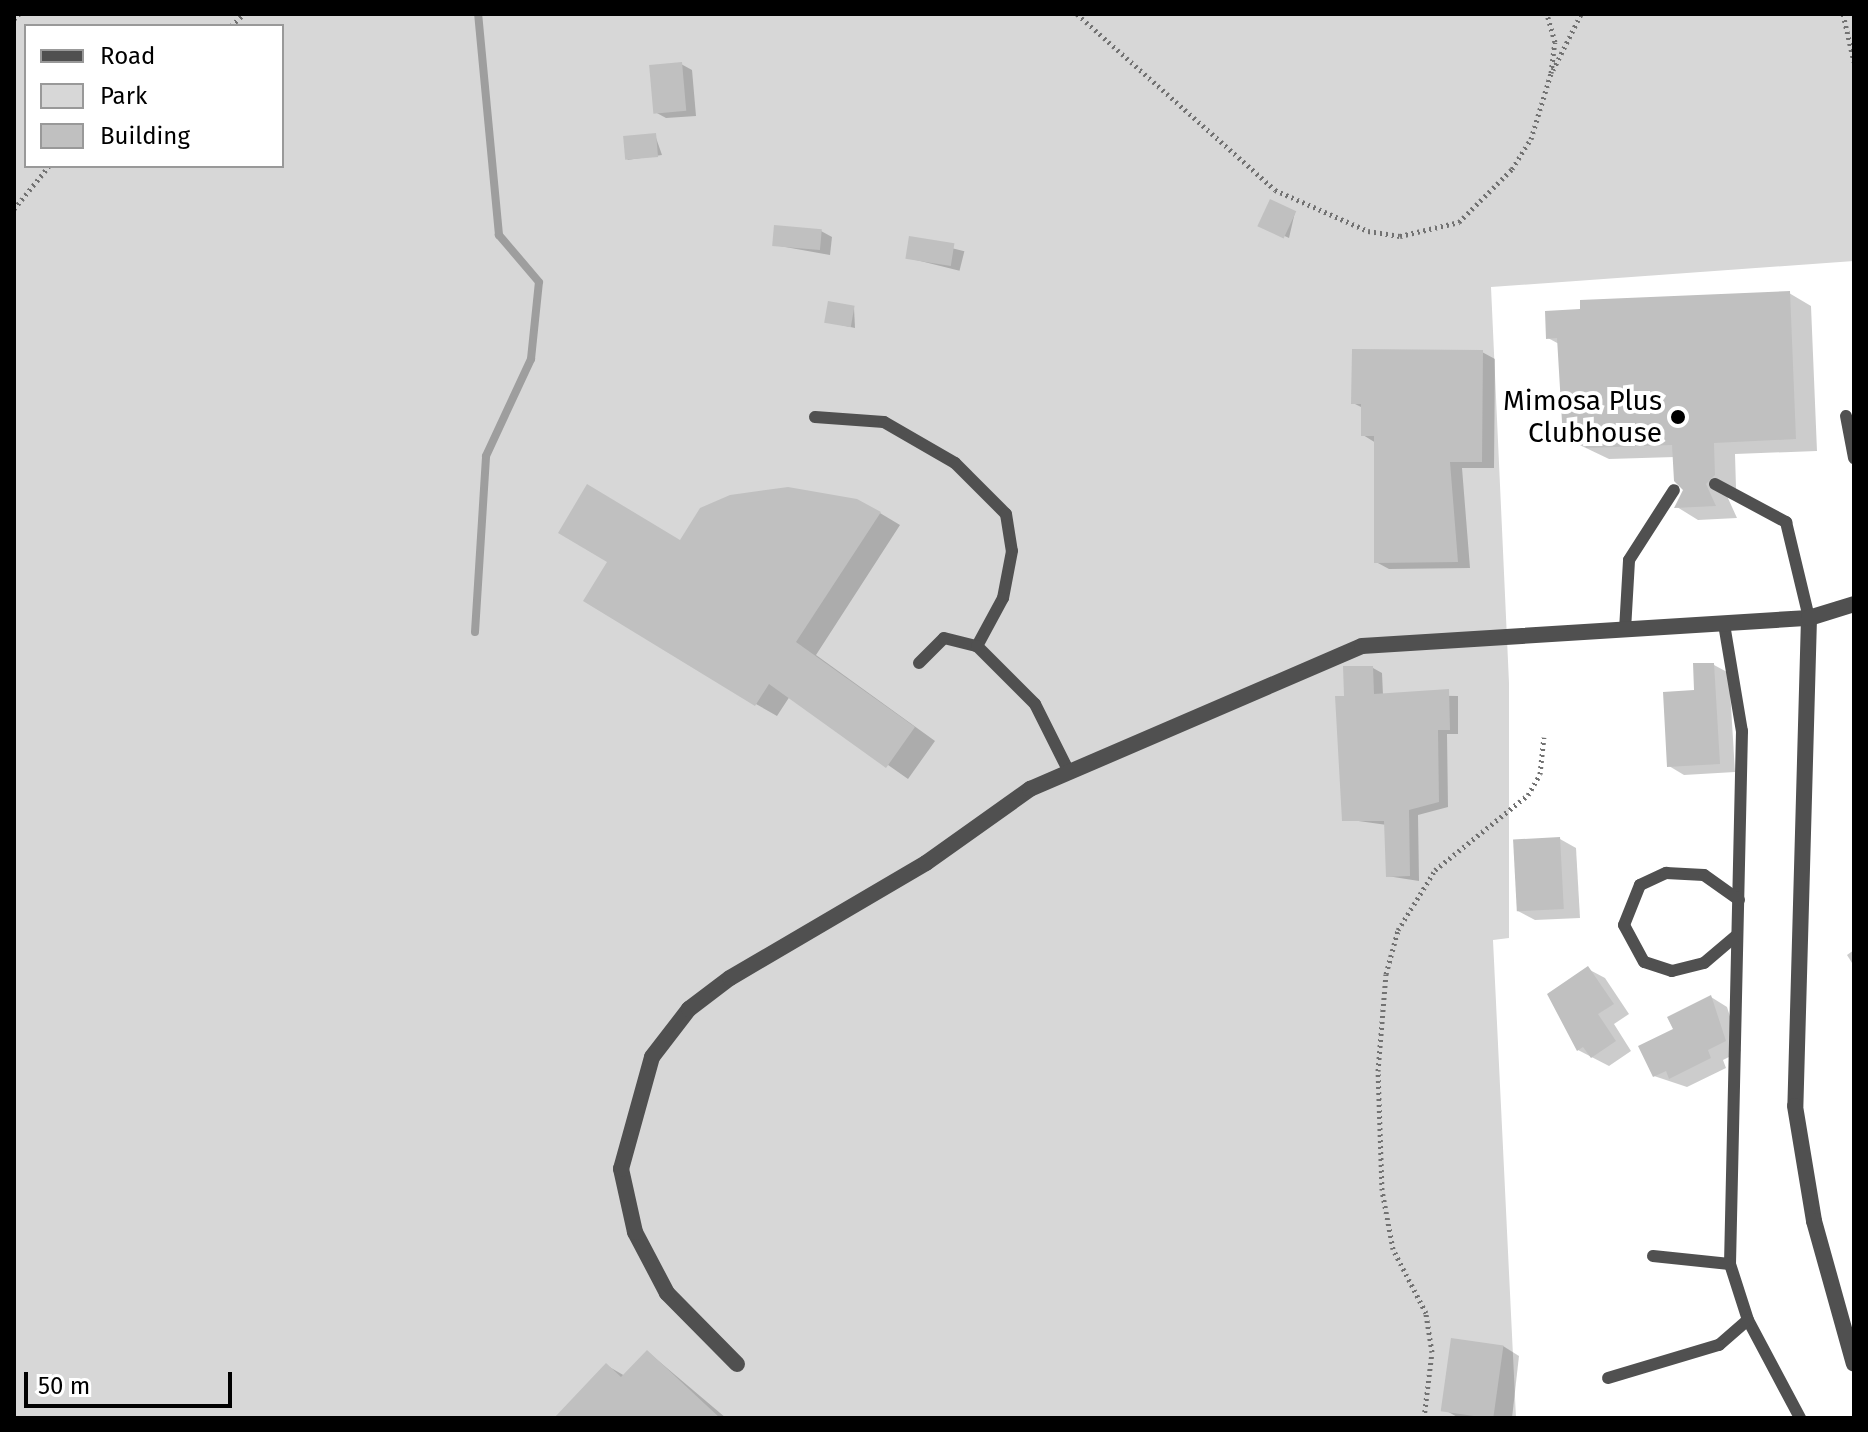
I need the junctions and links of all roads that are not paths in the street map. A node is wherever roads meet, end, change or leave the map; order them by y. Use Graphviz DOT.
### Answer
graph roads {
  1 [pos="1846,416"];
  2 [pos="815,417"];
  3 [pos="1854,458"];
  4 [pos="1715,484"];
  5 [pos="1674,490"];
  6 [pos="1854,604"];
  7 [pos="1809,618"];
  8 [pos="1724,624"];
  9 [pos="1625,630"];
  10 [pos="977,646"];
  11 [pos="919,663"];
  12 [pos="1068,770"];
  13 [pos="1739,900"];
  14 [pos="1737,935"];
  15 [pos="1653,1256"];
  16 [pos="1730,1264"];
  17 [pos="1748,1320"];
  18 [pos="737,1364"];
  19 [pos="1854,1364"];
  20 [pos="1608,1378"];
  21 [pos="1800,1418"];
  1 -- 3 [label="lane"];
  2 -- 10 [label="lane"];
  4 -- 7 [label="lane"];
  5 -- 9 [label="lane"];
  6 -- 7 [label="street"];
  7 -- 8 [label="street"];
  7 -- 19 [label="street"];
  8 -- 9 [label="street"];
  8 -- 13 [label="lane"];
  9 -- 12 [label="street"];
  10 -- 11 [label="lane"];
  10 -- 12 [label="lane"];
  12 -- 18 [label="street"];
  13 -- 14 [label="lane"];
  13 -- 14 [label="lane"];
  14 -- 16 [label="lane"];
  15 -- 16 [label="lane"];
  16 -- 17 [label="lane"];
  17 -- 20 [label="lane"];
  17 -- 21 [label="lane"];
}
